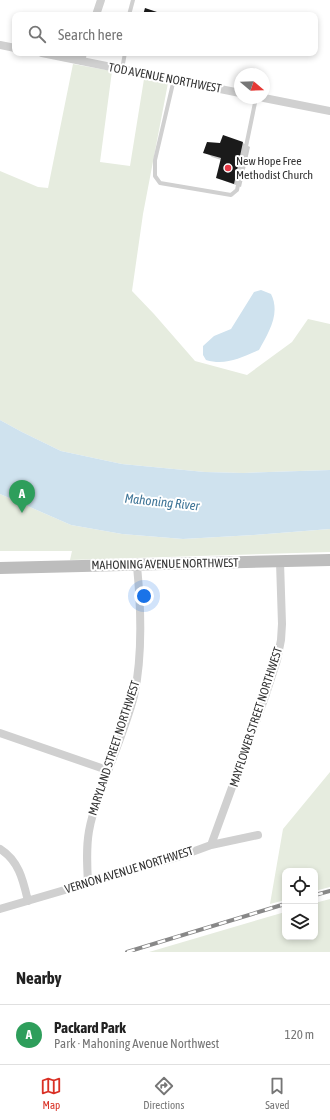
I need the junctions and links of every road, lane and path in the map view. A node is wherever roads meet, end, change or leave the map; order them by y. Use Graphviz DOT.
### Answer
graph roads {
  1 [pos="101,0"];
  2 [pos="133,0"];
  3 [pos="97,12"];
  4 [pos="130,12"];
  5 [pos="0,44"];
  6 [pos="12,47"];
  7 [pos="72,56"];
  8 [pos="124,56"];
  9 [pos="82,57"];
  10 [pos="122,69"];
  11 [pos="174,79"];
  12 [pos="234,92"];
  13 [pos="270,99"];
  14 [pos="255,104"];
  15 [pos="330,111"];
  16 [pos="330,560"];
  17 [pos="280,562"];
  18 [pos="137,566"];
  19 [pos="0,568"];
  20 [pos="0,733"];
  21 [pos="107,770"];
  22 [pos="258,835"];
  23 [pos="211,845"];
  24 [pos="0,849"];
  25 [pos="88,882"];
  26 [pos="28,901"];
  27 [pos="0,909"];
  1 -- 3 [label="street"];
  2 -- 4 [label="lane"];
  5 -- 6 [label="street"];
  7 -- 9 [label="street, TOD AVENUE NORTHWEST"];
  8 -- 10 [label="lane"];
  9 -- 10 [label="street, TOD AVENUE NORTHWEST"];
  10 -- 11 [label="street, TOD AVENUE NORTHWEST"];
  11 -- 12 [label="street, TOD AVENUE NORTHWEST"];
  11 -- 14 [label="lane"];
  13 -- 15 [label="street"];
  16 -- 17 [label="main road, MAHONING AVENUE NORTHWEST"];
  17 -- 18 [label="main road, MAHONING AVENUE NORTHWEST"];
  17 -- 23 [label="street, MAYFLOWER STREET NORTHWEST"];
  18 -- 19 [label="main road, MAHONING AVENUE NORTHWEST"];
  18 -- 21 [label="street, MARYLAND STREET NORTHWEST"];
  20 -- 21 [label="street"];
  21 -- 25 [label="street, MARYLAND STREET NORTHWEST"];
  22 -- 23 [label="street, VERNON AVENUE NORTHWEST"];
  23 -- 25 [label="street, VERNON AVENUE NORTHWEST"];
  24 -- 26 [label="street"];
  25 -- 26 [label="street, VERNON AVENUE NORTHWEST"];
  26 -- 27 [label="street, VERNON AVENUE NORTHWEST"];
}
